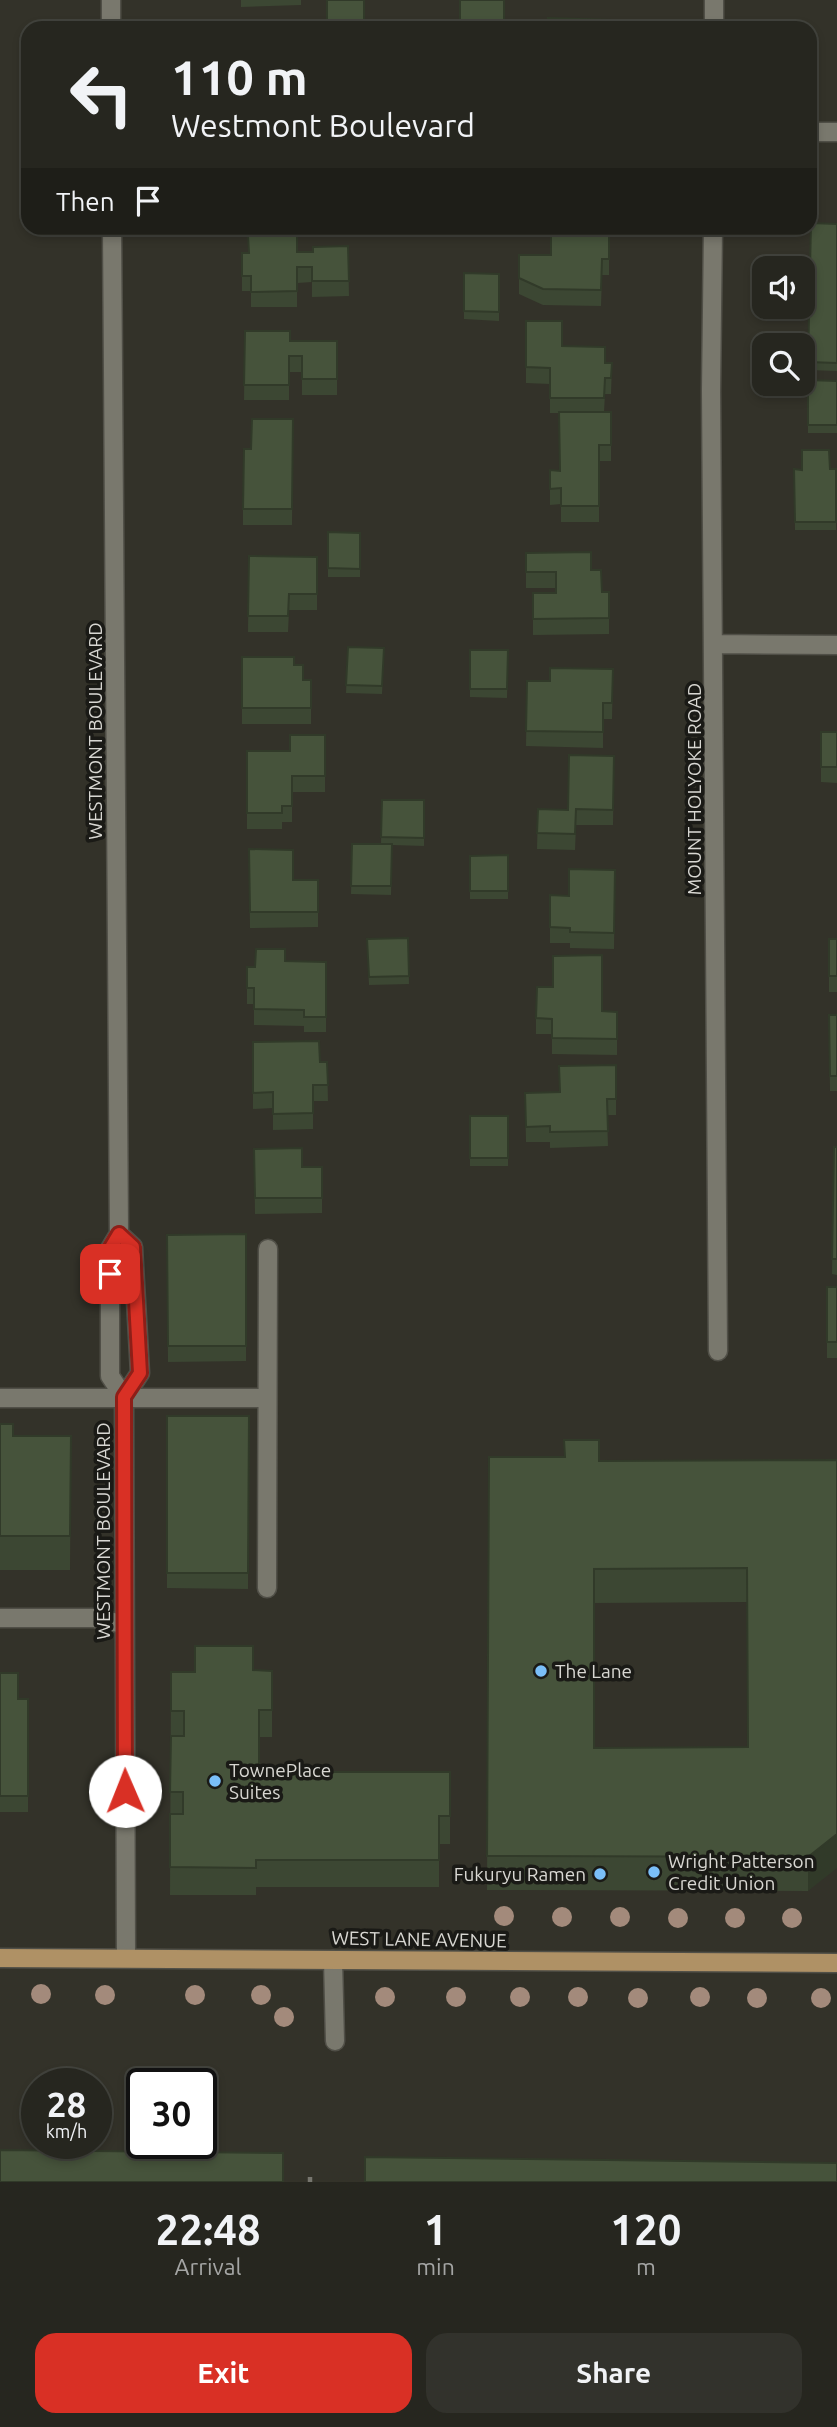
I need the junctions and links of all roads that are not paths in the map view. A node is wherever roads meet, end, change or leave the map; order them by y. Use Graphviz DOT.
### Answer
graph roads {
  1 [pos="111,0"];
  2 [pos="714,0"];
  3 [pos="111,21"];
  4 [pos="714,21"];
  5 [pos="817,131"];
  6 [pos="837,132"];
  7 [pos="112,235"];
  8 [pos="713,235"];
  9 [pos="715,644"];
  10 [pos="837,645"];
  11 [pos="119,1234"];
  12 [pos="268,1250"];
  13 [pos="718,1351"];
  14 [pos="124,1397"];
  15 [pos="0,1398"];
  16 [pos="267,1398"];
  17 [pos="267,1588"];
  18 [pos="0,1618"];
  19 [pos="123,1624"];
  20 [pos="0,1958"];
  21 [pos="126,1958"];
  22 [pos="333,1959"];
  23 [pos="837,1963"];
  24 [pos="335,2041"];
  1 -- 3 [label="street"];
  2 -- 4 [label="street"];
  5 -- 6 [label="street"];
  7 -- 11 [label="street, WESTMONT BOULEVARD"];
  8 -- 9 [label="street, MOUNT HOLYOKE ROAD"];
  9 -- 10 [label="street"];
  9 -- 13 [label="street, MOUNT HOLYOKE ROAD"];
  11 -- 14 [label="street, WESTMONT BOULEVARD"];
  11 -- 14 [label="street, WESTMONT BOULEVARD"];
  12 -- 16 [label="street"];
  14 -- 15 [label="street"];
  14 -- 16 [label="street"];
  14 -- 19 [label="street, WESTMONT BOULEVARD"];
  16 -- 17 [label="street"];
  18 -- 19 [label="street"];
  19 -- 21 [label="street, WESTMONT BOULEVARD"];
  20 -- 21 [label="main road, WEST LANE AVENUE"];
  21 -- 22 [label="main road, WEST LANE AVENUE"];
  22 -- 23 [label="main road, WEST LANE AVENUE"];
  22 -- 24 [label="street"];
}
